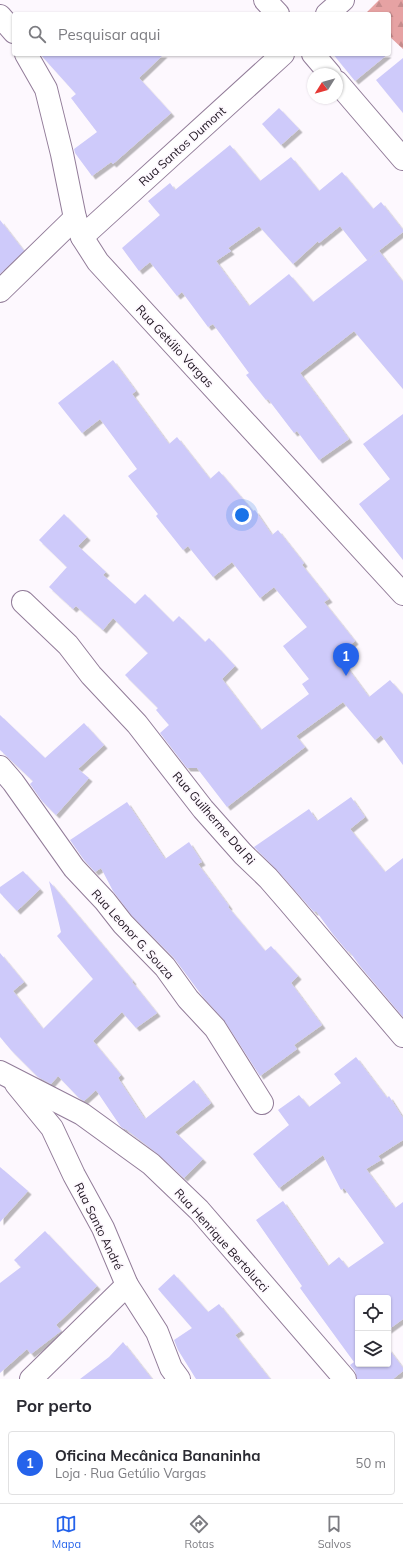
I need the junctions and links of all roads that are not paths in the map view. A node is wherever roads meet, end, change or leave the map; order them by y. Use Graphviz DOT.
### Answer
graph roads {
  1 [pos="265,0"];
  2 [pos="343,0"];
  3 [pos="276,12"];
  4 [pos="329,12"];
  5 [pos="0,16"];
  6 [pos="12,30"];
  7 [pos="27,56"];
  8 [pos="281,56"];
  9 [pos="315,56"];
  10 [pos="325,68"];
  11 [pos="343,89"];
  12 [pos="403,159"];
  13 [pos="79,228"];
  14 [pos="0,291"];
  15 [pos="403,594"];
  16 [pos="24,602"];
  17 [pos="0,767"];
  18 [pos="403,1036"];
  19 [pos="6,1075"];
  20 [pos="262,1103"];
  21 [pos="127,1284"];
  22 [pos="31,1379"];
  23 [pos="179,1379"];
  24 [pos="345,1379"];
  1 -- 3 [label="street"];
  2 -- 4 [label="street"];
  5 -- 6 [label="street"];
  7 -- 13 [label="street, Rua Getúlio Vargas"];
  8 -- 13 [label="street, Rua Santos Dumont"];
  9 -- 10 [label="street"];
  11 -- 12 [label="street"];
  13 -- 14 [label="street, Rua Santos Dumont"];
  13 -- 15 [label="street, Rua Getúlio Vargas"];
  16 -- 18 [label="street, Rua Guilherme Dal Ri"];
  17 -- 20 [label="street, Rua Leonor G. Souza"];
  19 -- 21 [label="street, Rua Santo André"];
  19 -- 24 [label="street, Rua Henrique Bertolucci"];
  21 -- 22 [label="street"];
  21 -- 23 [label="street, Rua Santo André"];
}
